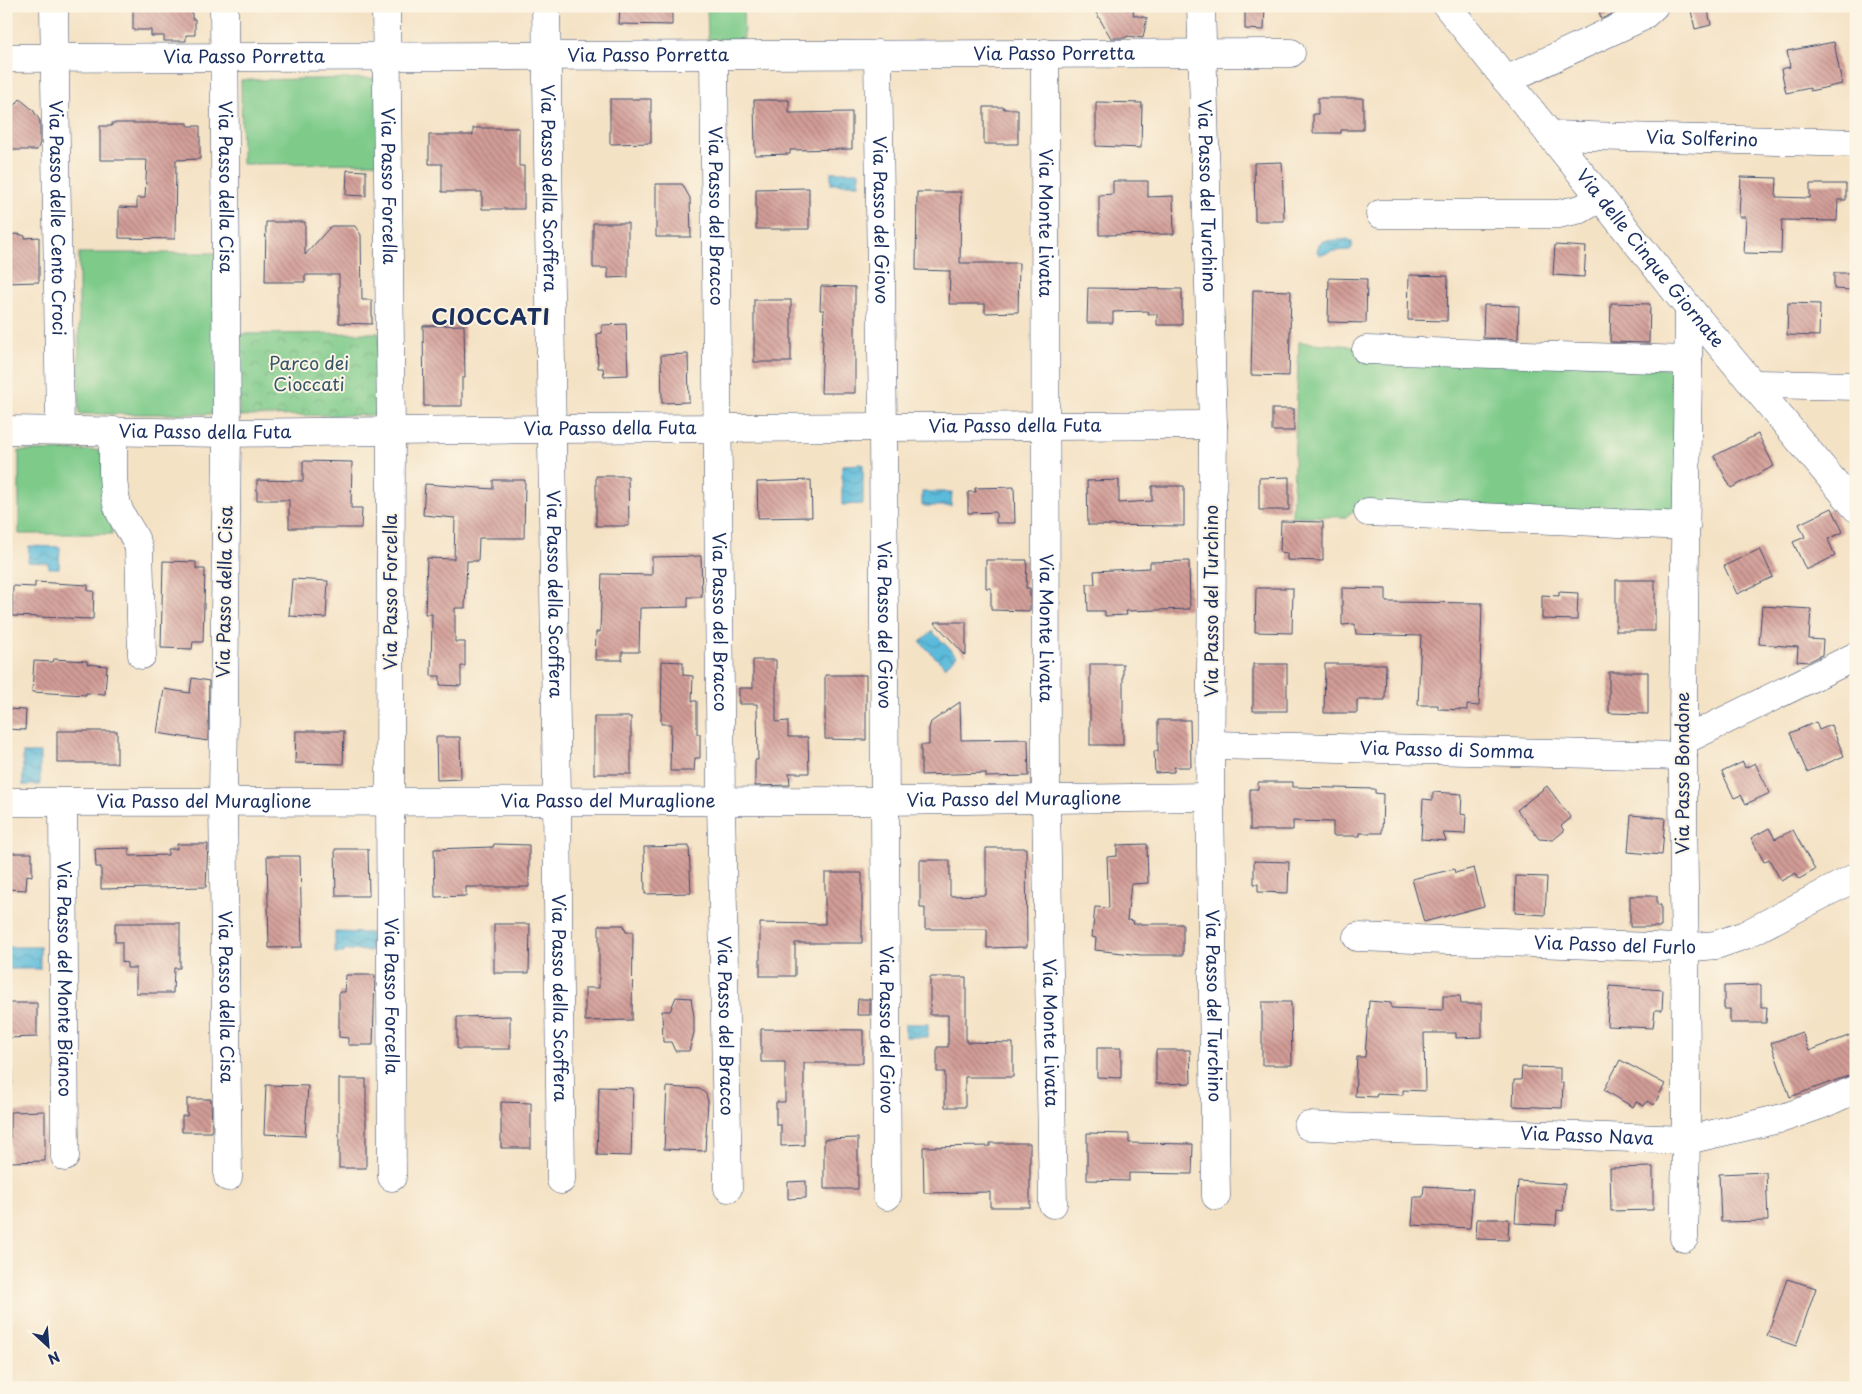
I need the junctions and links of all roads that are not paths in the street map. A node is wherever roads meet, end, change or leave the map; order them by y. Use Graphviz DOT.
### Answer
graph roads {
  1 [pos="54,6"];
  2 [pos="224,6"];
  3 [pos="386,6"];
  4 [pos="546,6"];
  5 [pos="1201,6"];
  6 [pos="1447,6"];
  7 [pos="1654,6"];
  8 [pos="1045,53"];
  9 [pos="1202,53"];
  10 [pos="1291,53"];
  11 [pos="714,54"];
  12 [pos="878,54"];
  13 [pos="547,55"];
  14 [pos="387,56"];
  15 [pos="225,57"];
  16 [pos="6,58"];
  17 [pos="55,58"];
  18 [pos="1506,80"];
  19 [pos="1550,135"];
  20 [pos="1856,143"];
  21 [pos="1600,198"];
  22 [pos="1380,214"];
  23 [pos="1689,308"];
  24 [pos="1366,350"];
  25 [pos="1688,360"];
  26 [pos="1754,384"];
  27 [pos="1856,386"];
  28 [pos="1213,425"];
  29 [pos="883,426"];
  30 [pos="1046,426"];
  31 [pos="718,428"];
  32 [pos="552,429"];
  33 [pos="6,430"];
  34 [pos="60,430"];
  35 [pos="392,430"];
  36 [pos="113,431"];
  37 [pos="227,433"];
  38 [pos="1856,508"];
  39 [pos="1368,512"];
  40 [pos="1686,526"];
  41 [pos="142,655"];
  42 [pos="1856,656"];
  43 [pos="1212,745"];
  44 [pos="1683,748"];
  45 [pos="1210,797"];
  46 [pos="1046,800"];
  47 [pos="390,801"];
  48 [pos="557,801"];
  49 [pos="721,801"];
  50 [pos="884,801"];
  51 [pos="6,802"];
  52 [pos="223,802"];
  53 [pos="63,803"];
  54 [pos="1856,877"];
  55 [pos="1357,938"];
  56 [pos="1684,948"];
  57 [pos="1856,1089"];
  58 [pos="1308,1126"];
  59 [pos="1687,1140"];
  60 [pos="65,1157"];
  61 [pos="228,1177"];
  62 [pos="392,1177"];
  63 [pos="561,1180"];
  64 [pos="728,1188"];
  65 [pos="887,1196"];
  66 [pos="1216,1196"];
  67 [pos="1052,1204"];
  68 [pos="1684,1238"];
  1 -- 17 [label="street, Via Passo delle Cento Croci"];
  2 -- 15 [label="street, Via Passo della Cisa"];
  3 -- 14 [label="street, Via Passo Forcella"];
  4 -- 13 [label="street, Via Passo della Scoffera"];
  5 -- 9 [label="street, Via Passo del Turchino"];
  6 -- 18 [label="street, Via delle Cinque Giornate"];
  7 -- 18 [label="street"];
  8 -- 9 [label="street, Via Passo Porretta"];
  8 -- 12 [label="street, Via Passo Porretta"];
  8 -- 30 [label="street, Via Monte Livata"];
  9 -- 10 [label="street, Via Passo Porretta"];
  9 -- 28 [label="street, Via Passo del Turchino"];
  11 -- 12 [label="street, Via Passo Porretta"];
  11 -- 13 [label="street, Via Passo Porretta"];
  11 -- 31 [label="street, Via Passo del Bracco"];
  12 -- 29 [label="street, Via Passo del Giovo"];
  13 -- 14 [label="street, Via Passo Porretta"];
  13 -- 32 [label="street, Via Passo della Scoffera"];
  14 -- 15 [label="street, Via Passo Porretta"];
  14 -- 35 [label="street, Via Passo Forcella"];
  15 -- 17 [label="street, Via Passo Porretta"];
  15 -- 37 [label="street, Via Passo della Cisa"];
  16 -- 17 [label="street, Via Passo Porretta"];
  17 -- 34 [label="street, Via Passo delle Cento Croci"];
  18 -- 19 [label="street, Via delle Cinque Giornate"];
  19 -- 20 [label="street, Via Solferino"];
  19 -- 21 [label="street, Via delle Cinque Giornate"];
  21 -- 22 [label="street"];
  21 -- 23 [label="street, Via delle Cinque Giornate"];
  23 -- 25 [label="street, Via Passo Bondone"];
  23 -- 26 [label="street, Via delle Cinque Giornate"];
  24 -- 25 [label="street"];
  25 -- 40 [label="street, Via Passo Bondone"];
  26 -- 27 [label="street"];
  26 -- 38 [label="street, Via delle Cinque Giornate"];
  28 -- 30 [label="street, Via Passo della Futa"];
  28 -- 43 [label="street, Via Passo del Turchino"];
  29 -- 30 [label="street, Via Passo della Futa"];
  29 -- 31 [label="street, Via Passo della Futa"];
  29 -- 50 [label="street, Via Passo del Giovo"];
  30 -- 46 [label="street, Via Monte Livata"];
  31 -- 32 [label="street, Via Passo della Futa"];
  31 -- 49 [label="street, Via Passo del Bracco"];
  32 -- 35 [label="street, Via Passo della Futa"];
  32 -- 48 [label="street, Via Passo della Scoffera"];
  33 -- 34 [label="street, Via Passo della Futa"];
  34 -- 36 [label="street, Via Passo della Futa"];
  35 -- 37 [label="street, Via Passo della Futa"];
  35 -- 47 [label="street, Via Passo Forcella"];
  36 -- 37 [label="street, Via Passo della Futa"];
  36 -- 41 [label="street"];
  37 -- 52 [label="street, Via Passo della Cisa"];
  39 -- 40 [label="street"];
  40 -- 44 [label="street, Via Passo Bondone"];
  42 -- 44 [label="street, Via Passo di Somma"];
  43 -- 44 [label="street, Via Passo di Somma"];
  43 -- 45 [label="street, Via Passo del Turchino"];
  44 -- 56 [label="street, Via Passo Bondone"];
  45 -- 46 [label="street, Via Passo del Muraglione"];
  45 -- 66 [label="street, Via Passo del Turchino"];
  46 -- 50 [label="street, Via Passo del Muraglione"];
  46 -- 67 [label="street, Via Monte Livata"];
  47 -- 48 [label="street, Via Passo del Muraglione"];
  47 -- 52 [label="street, Via Passo del Muraglione"];
  47 -- 62 [label="street, Via Passo Forcella"];
  48 -- 49 [label="street, Via Passo del Muraglione"];
  48 -- 63 [label="street, Via Passo della Scoffera"];
  49 -- 50 [label="street, Via Passo del Muraglione"];
  49 -- 64 [label="street, Via Passo del Bracco"];
  50 -- 65 [label="street, Via Passo del Giovo"];
  51 -- 53 [label="street, Via Passo del Muraglione"];
  52 -- 53 [label="street, Via Passo del Muraglione"];
  52 -- 61 [label="street, Via Passo della Cisa"];
  53 -- 60 [label="street, Via Passo del Monte Bianco"];
  54 -- 56 [label="street, Via Passo del Furlo"];
  55 -- 56 [label="street, Via Passo del Furlo"];
  56 -- 59 [label="street, Via Passo Bondone"];
  57 -- 59 [label="street, Via Passo Nava"];
  58 -- 59 [label="street, Via Passo Nava"];
  59 -- 68 [label="street, Via Passo Bondone"];
}
